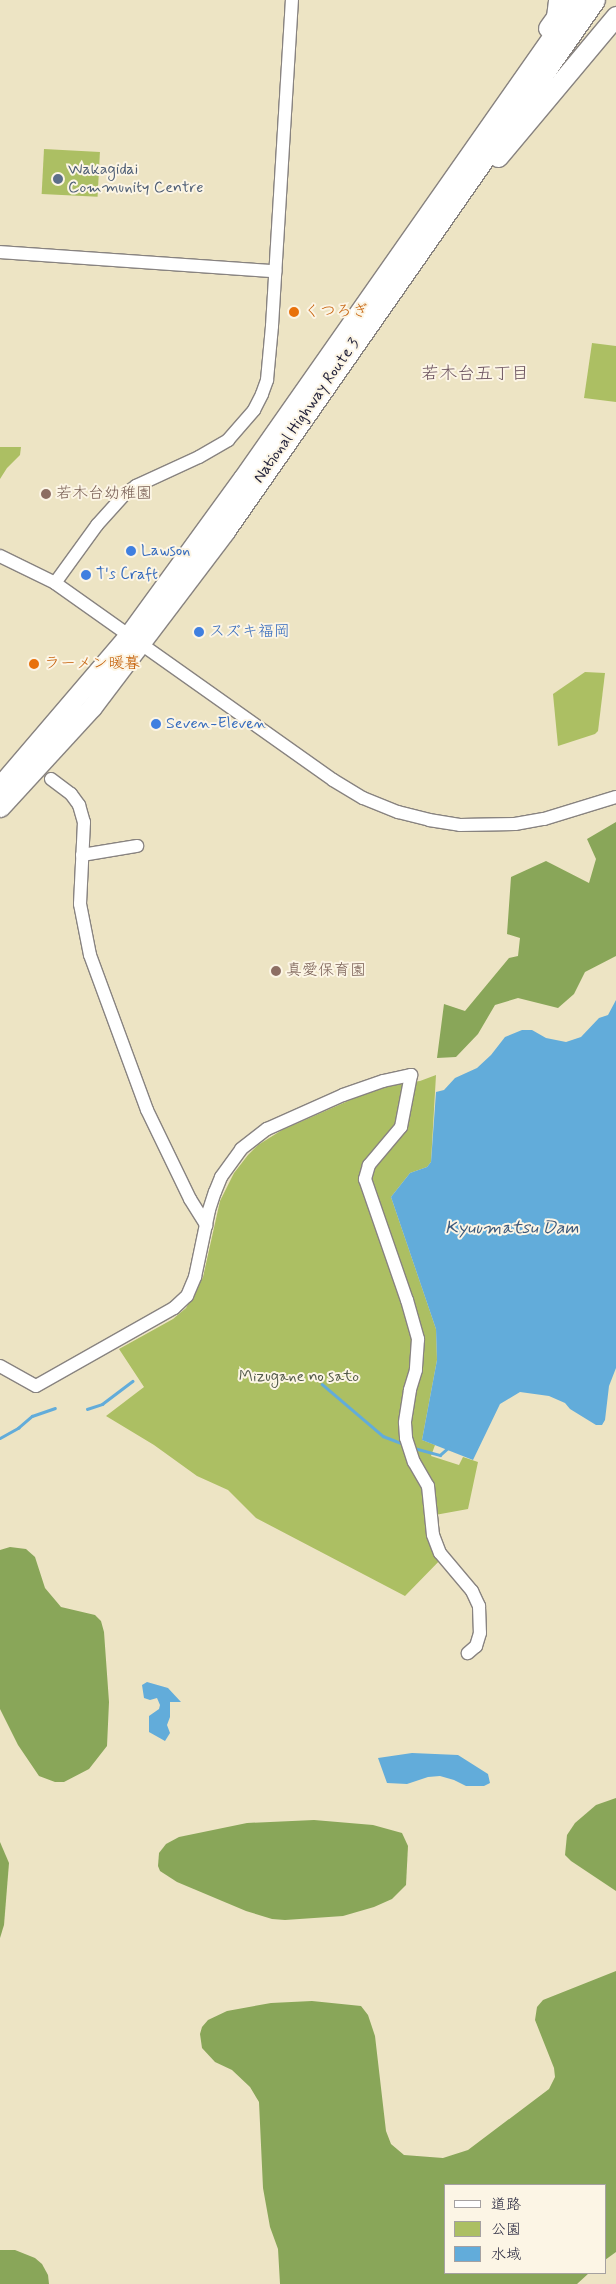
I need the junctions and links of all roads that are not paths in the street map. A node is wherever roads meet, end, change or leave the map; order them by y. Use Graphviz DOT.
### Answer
graph roads {
  1 [pos="292,0"];
  2 [pos="558,0"];
  3 [pos="578,0"];
  4 [pos="595,0"];
  5 [pos="616,16"];
  6 [pos="482,136"];
  7 [pos="0,252"];
  8 [pos="416,254"];
  9 [pos="275,271"];
  10 [pos="0,556"];
  11 [pos="55,583"];
  12 [pos="134,640"];
  13 [pos="51,779"];
  14 [pos="0,786"];
  15 [pos="616,797"];
  16 [pos="0,807"];
  17 [pos="137,846"];
  18 [pos="82,855"];
  19 [pos="206,1224"];
  20 [pos="0,1366"];
  21 [pos="468,1653"];
  1 -- 9 [label="street"];
  2 -- 6 [label="highway"];
  3 -- 6 [label="highway, National Highway Route 3"];
  4 -- 8 [label="highway, National Highway Route 3"];
  5 -- 8 [label="highway"];
  6 -- 12 [label="highway, National Highway Route 3"];
  7 -- 9 [label="street"];
  8 -- 12 [label="highway, National Highway Route 3"];
  9 -- 11 [label="street"];
  10 -- 11 [label="street"];
  11 -- 12 [label="street"];
  12 -- 14 [label="highway, National Highway Route 3"];
  12 -- 15 [label="street"];
  12 -- 16 [label="highway, National Highway Route 3"];
  13 -- 18 [label="street"];
  17 -- 18 [label="street"];
  18 -- 19 [label="street"];
  19 -- 20 [label="street"];
  19 -- 21 [label="street"];
}
